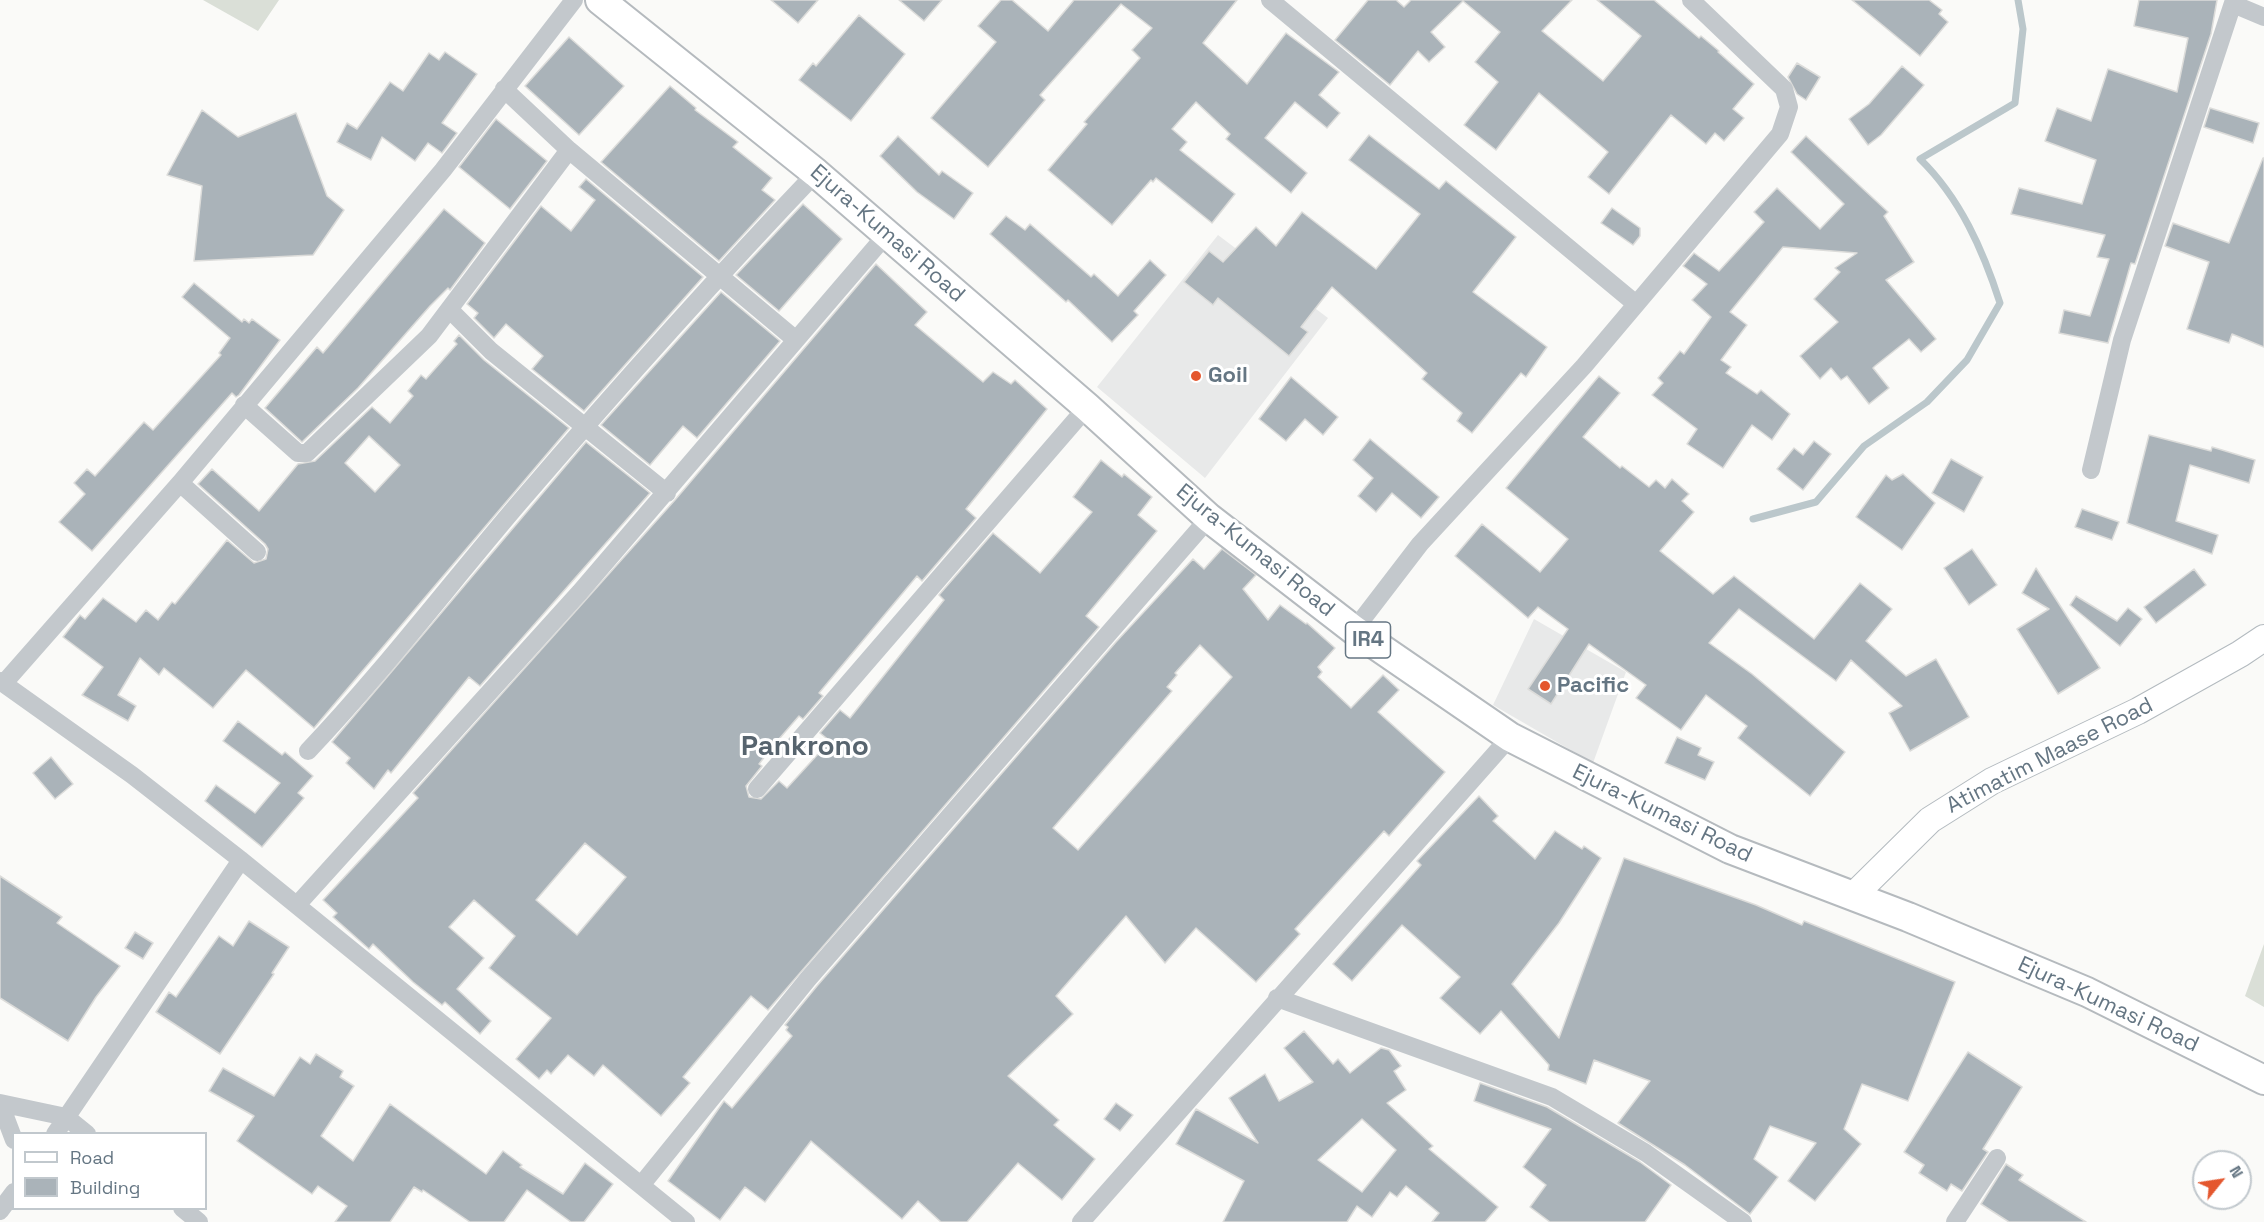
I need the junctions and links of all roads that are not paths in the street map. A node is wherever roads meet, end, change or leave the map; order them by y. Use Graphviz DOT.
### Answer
graph roads {
  1 [pos="574,0"];
  2 [pos="600,0"];
  3 [pos="1270,0"];
  4 [pos="1691,0"];
  5 [pos="2233,2"];
  6 [pos="2264,17"];
  7 [pos="504,89"];
  8 [pos="569,150"];
  9 [pos="816,173"];
  10 [pos="886,235"];
  11 [pos="719,274"];
  12 [pos="1636,304"];
  13 [pos="449,309"];
  14 [pos="796,339"];
  15 [pos="244,405"];
  16 [pos="1087,407"];
  17 [pos="584,428"];
  18 [pos="2091,470"];
  19 [pos="180,483"];
  20 [pos="667,493"];
  21 [pos="1209,518"];
  22 [pos="257,552"];
  23 [pos="1354,630"];
  24 [pos="2264,638"];
  25 [pos="2,682"];
  26 [pos="1510,737"];
  27 [pos="308,751"];
  28 [pos="757,789"];
  29 [pos="241,860"];
  30 [pos="1853,896"];
  31 [pos="297,905"];
  32 [pos="1277,998"];
  33 [pos="2264,1080"];
  34 [pos="0,1103"];
  35 [pos="66,1117"];
  36 [pos="56,1132"];
  37 [pos="85,1132"];
  38 [pos="12,1135"];
  39 [pos="1997,1158"];
  40 [pos="642,1184"];
  41 [pos="12,1195"];
  42 [pos="183,1210"];
  43 [pos="0,1211"];
  44 [pos="1091,1219"];
  45 [pos="199,1222"];
  46 [pos="686,1222"];
  47 [pos="1743,1222"];
  48 [pos="1955,1222"];
  1 -- 7 [label="street"];
  2 -- 9 [label="main road, Ejura-Kumasi Road / IR4"];
  3 -- 12 [label="street"];
  4 -- 12 [label="street"];
  5 -- 6 [label="street"];
  5 -- 18 [label="street"];
  7 -- 8 [label="street"];
  7 -- 15 [label="street"];
  8 -- 11 [label="street"];
  8 -- 13 [label="street"];
  9 -- 10 [label="main road, Ejura-Kumasi Road / IR4"];
  9 -- 11 [label="street"];
  10 -- 14 [label="street"];
  10 -- 16 [label="main road, Ejura-Kumasi Road / IR4"];
  11 -- 14 [label="street"];
  11 -- 17 [label="street"];
  12 -- 23 [label="street"];
  13 -- 15 [label="street"];
  13 -- 17 [label="street"];
  14 -- 20 [label="street"];
  15 -- 19 [label="street"];
  16 -- 21 [label="main road, Ejura-Kumasi Road / IR4"];
  16 -- 28 [label="street"];
  17 -- 20 [label="street"];
  17 -- 27 [label="street"];
  19 -- 22 [label="street"];
  19 -- 25 [label="street"];
  20 -- 31 [label="street"];
  21 -- 23 [label="main road, Ejura-Kumasi Road / IR4"];
  21 -- 40 [label="street"];
  23 -- 26 [label="main road, Ejura-Kumasi Road / IR4"];
  24 -- 30 [label="main road, Atimatim Maase Road"];
  25 -- 29 [label="street"];
  26 -- 30 [label="main road, Ejura-Kumasi Road / IR4"];
  26 -- 32 [label="street"];
  29 -- 31 [label="street"];
  29 -- 35 [label="street"];
  30 -- 33 [label="main road, Ejura-Kumasi Road / IR4"];
  31 -- 40 [label="street"];
  32 -- 44 [label="street"];
  32 -- 47 [label="street"];
  34 -- 35 [label="street"];
  34 -- 38 [label="street"];
  35 -- 36 [label="street"];
  35 -- 37 [label="street"];
  39 -- 48 [label="street"];
  40 -- 46 [label="street"];
  41 -- 43 [label="street"];
  42 -- 45 [label="street"];
}
